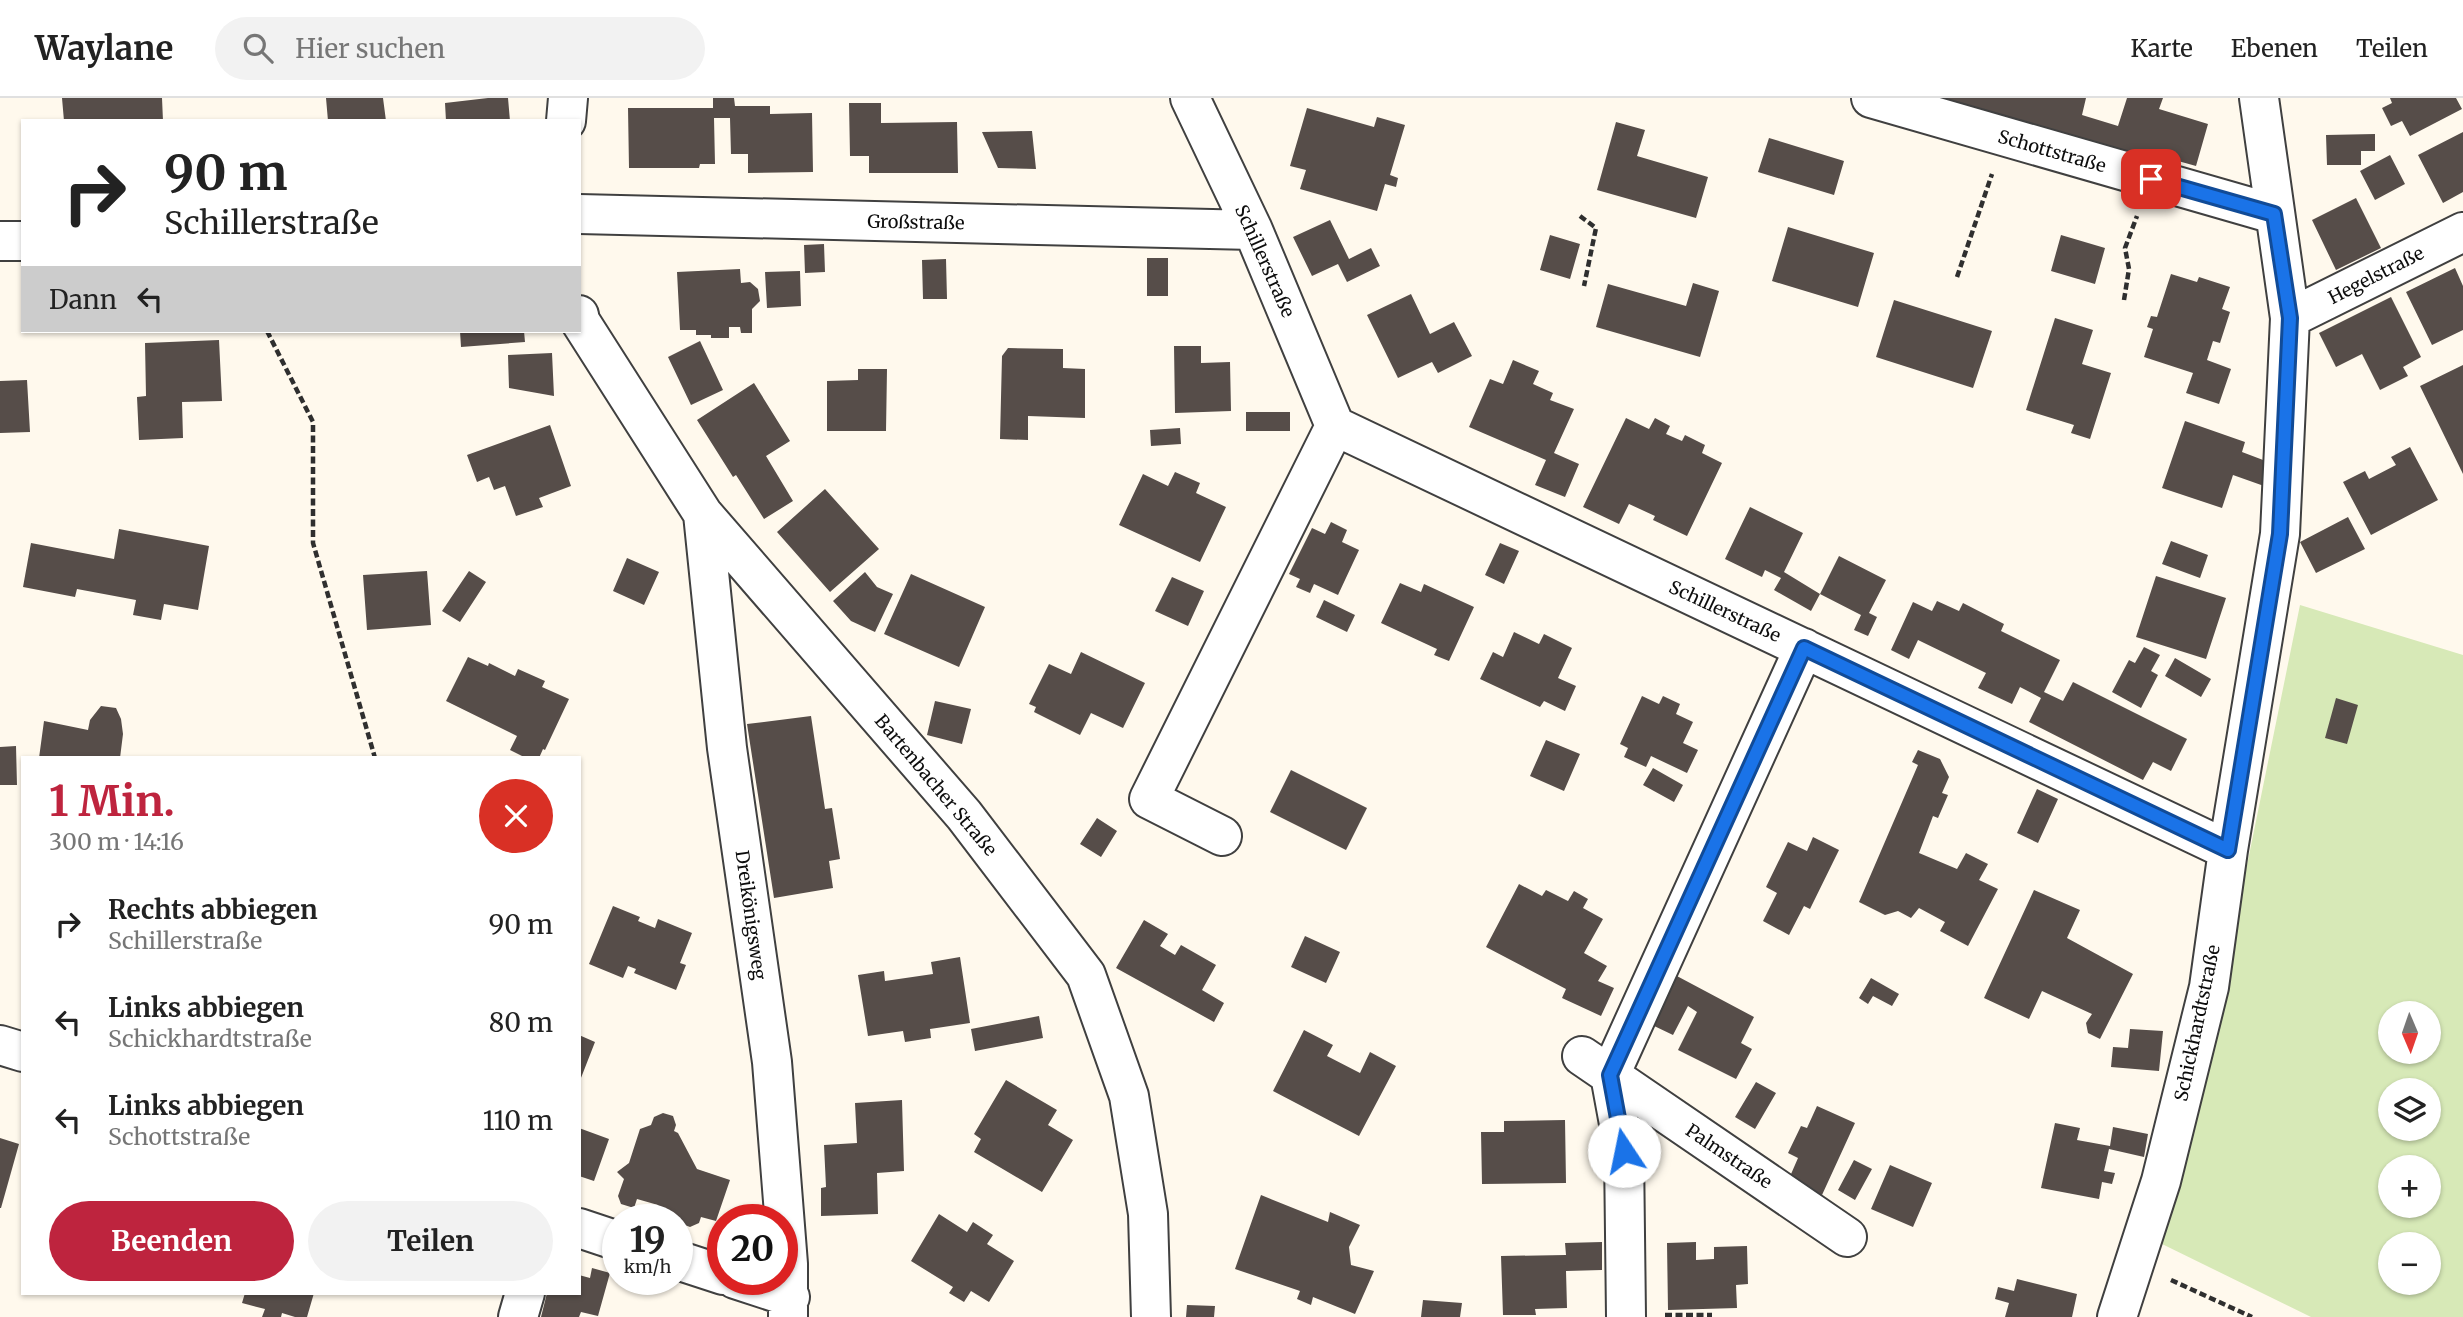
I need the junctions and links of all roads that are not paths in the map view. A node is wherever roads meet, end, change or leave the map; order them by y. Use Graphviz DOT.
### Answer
graph roads {
  1 [pos="568,98"];
  2 [pos="1190,98"];
  3 [pos="1871,98"];
  4 [pos="2259,98"];
  5 [pos="566,119"];
  6 [pos="581,214"];
  7 [pos="2274,214"];
  8 [pos="1253,230"];
  9 [pos="2463,232"];
  10 [pos="21,241"];
  11 [pos="0,242"];
  12 [pos="2290,318"];
  13 [pos="581,323"];
  14 [pos="1335,426"];
  15 [pos="703,514"];
  16 [pos="1804,648"];
  17 [pos="1222,836"];
  18 [pos="2228,850"];
  19 [pos="0,1045"];
  20 [pos="21,1051"];
  21 [pos="1596,1065"];
  22 [pos="581,1229"];
  23 [pos="602,1236"];
  24 [pos="1847,1237"];
  25 [pos="524,1295"];
  26 [pos="766,1295"];
  27 [pos="789,1307"];
  28 [pos="1626,1316"];
  29 [pos="518,1317"];
  30 [pos="1151,1317"];
  31 [pos="2118,1317"];
  1 -- 5 [label="street"];
  2 -- 8 [label="street, Schillerstraße"];
  3 -- 7 [label="street, Schottstraße"];
  4 -- 7 [label="street, Schickhardtstraße"];
  6 -- 8 [label="street, Großstraße"];
  7 -- 12 [label="street, Schickhardtstraße"];
  8 -- 14 [label="street, Schillerstraße"];
  9 -- 12 [label="street, Hegelstraße"];
  10 -- 11 [label="street"];
  12 -- 18 [label="street, Schickhardtstraße"];
  13 -- 15 [label="street, Bartenbacher Straße"];
  14 -- 16 [label="street, Schillerstraße"];
  14 -- 17 [label="street"];
  15 -- 27 [label="street, Dreikönigsweg"];
  15 -- 30 [label="street, Bartenbacher Straße"];
  16 -- 18 [label="street, Schillerstraße"];
  16 -- 21 [label="street"];
  18 -- 31 [label="street, Schickhardtstraße"];
  19 -- 20 [label="street"];
  21 -- 24 [label="street, Palmstraße"];
  21 -- 28 [label="street"];
  22 -- 23 [label="street"];
  25 -- 29 [label="street"];
  26 -- 27 [label="street"];
}
